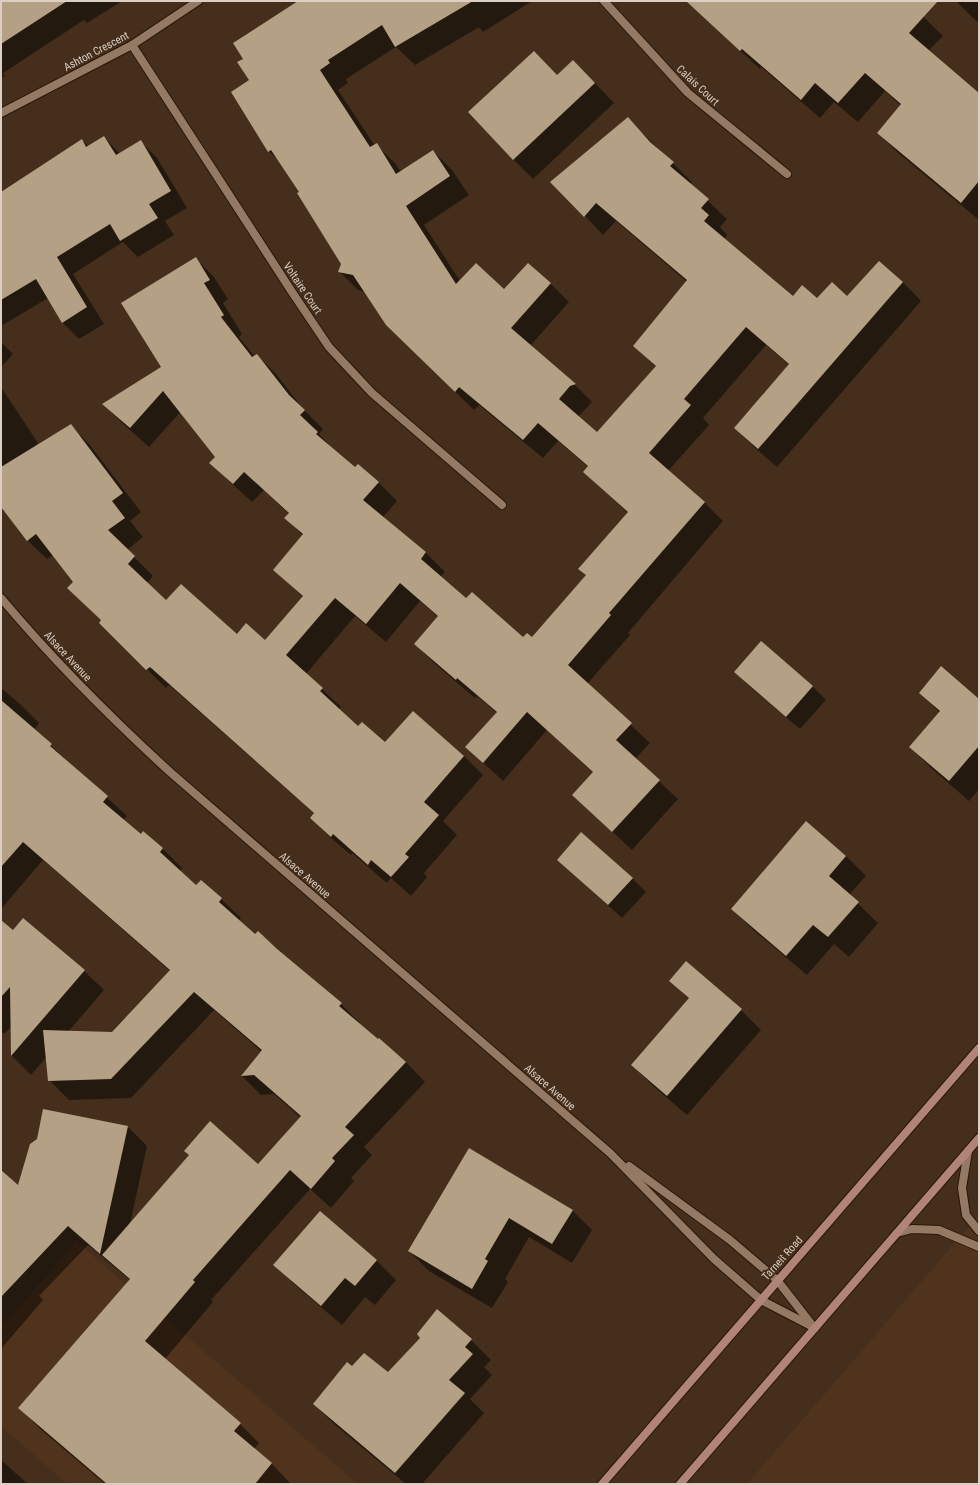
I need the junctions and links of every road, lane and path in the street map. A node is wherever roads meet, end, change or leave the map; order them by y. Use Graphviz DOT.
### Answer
graph roads {
  1 [pos="198,1"];
  2 [pos="604,1"];
  3 [pos="132,44"];
  4 [pos="1,113"];
  5 [pos="787,174"];
  6 [pos="502,505"];
  7 [pos="1,598"];
  8 [pos="979,1048"];
  9 [pos="979,1138"];
  10 [pos="968,1151"];
  11 [pos="610,1153"];
  12 [pos="979,1231"];
  13 [pos="897,1233"];
  14 [pos="979,1247"];
  15 [pos="777,1280"];
  16 [pos="760,1300"];
  17 [pos="815,1328"];
  18 [pos="602,1484"];
  19 [pos="680,1484"];
  1 -- 3 [label="street, Ashton Crescent"];
  2 -- 5 [label="street, Calais Court"];
  3 -- 4 [label="street, Ashton Crescent"];
  3 -- 6 [label="street, Voltaire Court"];
  7 -- 11 [label="street, Alsace Avenue"];
  8 -- 15 [label="main road, Tarneit Road"];
  9 -- 10 [label="main road"];
  10 -- 12 [label="street"];
  10 -- 13 [label="main road"];
  11 -- 15 [label="street, Alsace Avenue"];
  11 -- 16 [label="street, Alsace Avenue"];
  13 -- 14 [label="street"];
  13 -- 17 [label="main road"];
  15 -- 16 [label="main road, Tarneit Road"];
  15 -- 17 [label="street, Alsace Avenue"];
  16 -- 17 [label="street, Alsace Avenue"];
  16 -- 18 [label="main road, Tarneit Road"];
  17 -- 19 [label="main road"];
}
